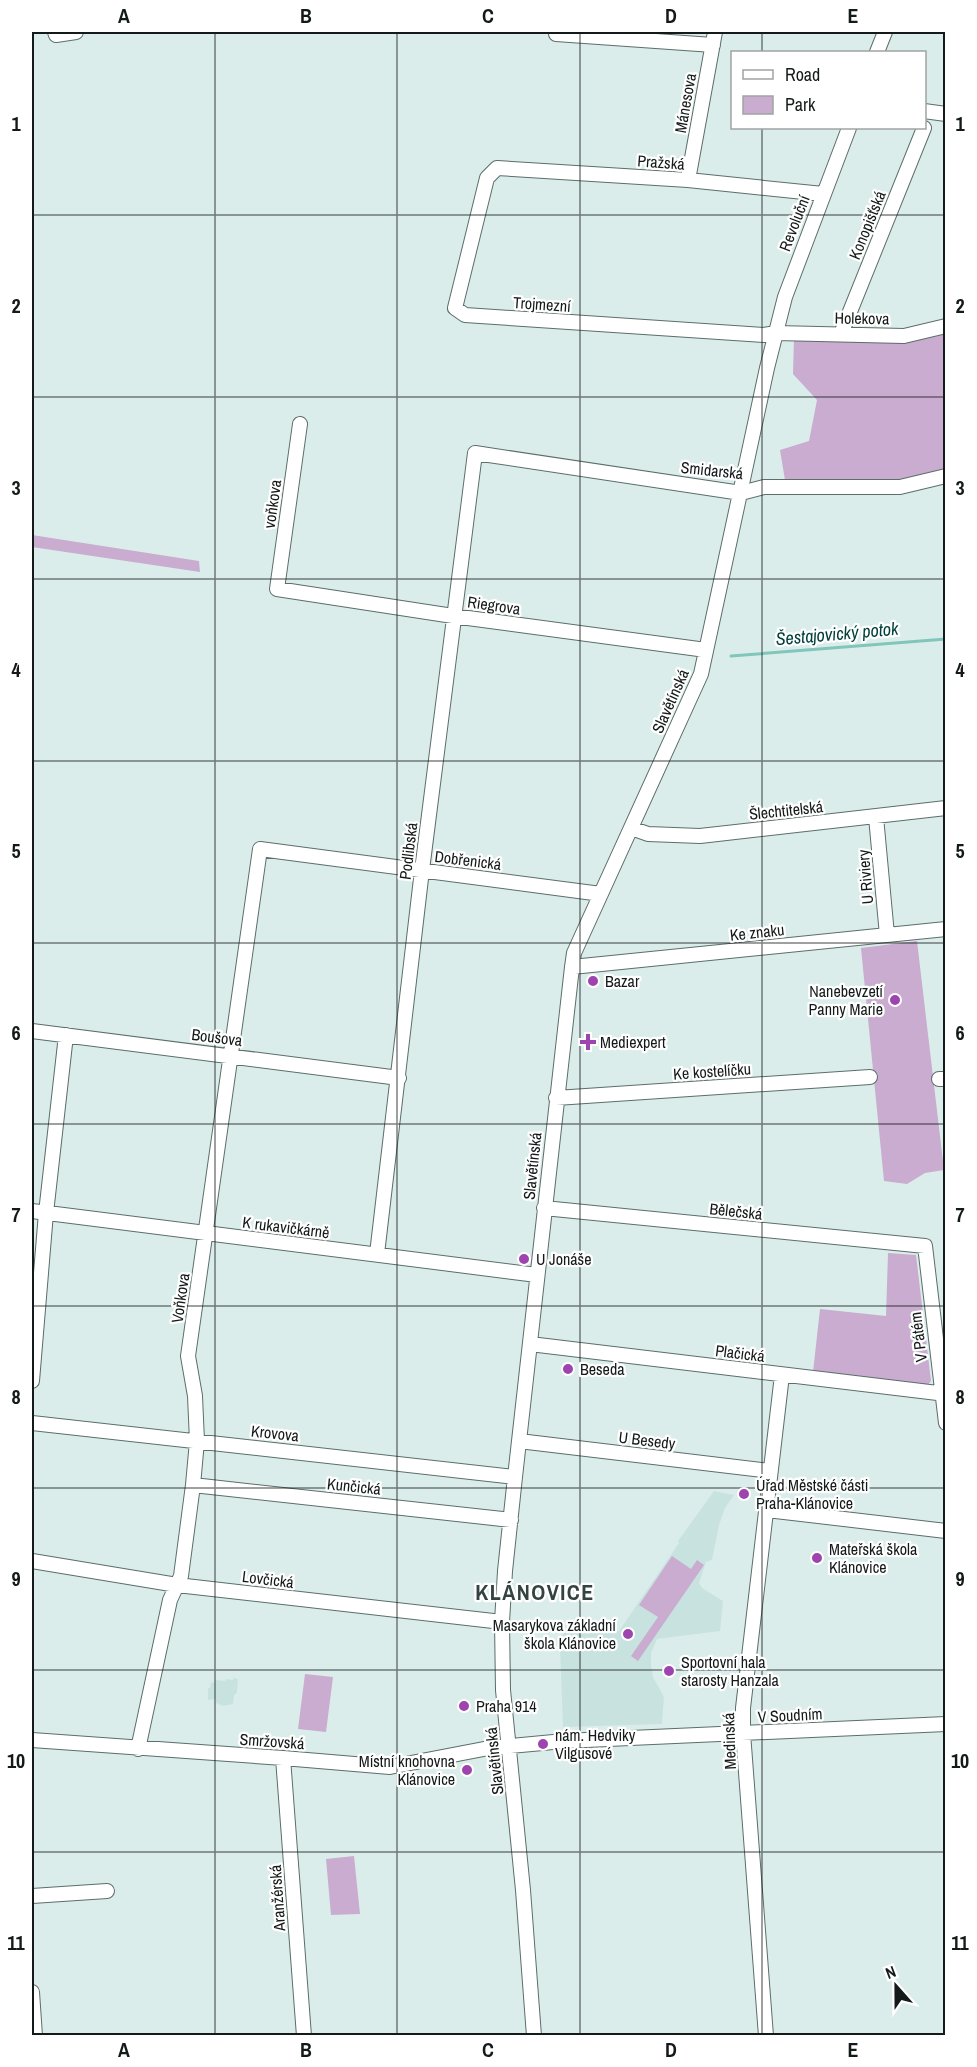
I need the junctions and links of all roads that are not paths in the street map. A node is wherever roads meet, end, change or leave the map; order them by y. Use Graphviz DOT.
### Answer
graph roads {
  1 [pos="76,32"];
  2 [pos="885,32"];
  3 [pos="55,33"];
  4 [pos="556,34"];
  5 [pos="714,38"];
  6 [pos="877,51"];
  7 [pos="928,111"];
  8 [pos="945,114"];
  9 [pos="849,129"];
  10 [pos="923,129"];
  11 [pos="497,168"];
  12 [pos="688,180"];
  13 [pos="823,194"];
  14 [pos="945,326"];
  15 [pos="776,333"];
  16 [pos="841,334"];
  17 [pos="300,424"];
  18 [pos="475,453"];
  19 [pos="945,476"];
  20 [pos="741,493"];
  21 [pos="277,589"];
  22 [pos="453,616"];
  23 [pos="706,650"];
  24 [pos="945,808"];
  25 [pos="876,817"];
  26 [pos="631,828"];
  27 [pos="260,849"];
  28 [pos="422,870"];
  29 [pos="601,894"];
  30 [pos="945,929"];
  31 [pos="887,935"];
  32 [pos="572,967"];
  33 [pos="32,1031"];
  34 [pos="66,1035"];
  35 [pos="232,1056"];
  36 [pos="870,1077"];
  37 [pos="399,1078"];
  38 [pos="556,1098"];
  39 [pos="544,1208"];
  40 [pos="39,1212"];
  41 [pos="205,1234"];
  42 [pos="924,1246"];
  43 [pos="377,1254"];
  44 [pos="537,1275"];
  45 [pos="530,1344"];
  46 [pos="782,1375"];
  47 [pos="32,1381"];
  48 [pos="944,1394"];
  49 [pos="32,1423"];
  50 [pos="945,1423"];
  51 [pos="197,1441"];
  52 [pos="519,1441"];
  53 [pos="770,1471"];
  54 [pos="515,1477"];
  55 [pos="193,1485"];
  56 [pos="766,1510"];
  57 [pos="511,1520"];
  58 [pos="945,1531"];
  59 [pos="32,1561"];
  60 [pos="177,1585"];
  61 [pos="502,1622"];
  62 [pos="945,1724"];
  63 [pos="743,1733"];
  64 [pos="32,1740"];
  65 [pos="509,1746"];
  66 [pos="138,1749"];
  67 [pos="283,1758"];
  68 [pos="107,1891"];
  69 [pos="32,1896"];
  70 [pos="32,1992"];
  71 [pos="35,2036"];
  72 [pos="304,2036"];
  73 [pos="534,2036"];
  74 [pos="766,2036"];
  1 -- 3 [label="street"];
  2 -- 6 [label="street"];
  4 -- 5 [label="street"];
  5 -- 12 [label="street, Mánesova"];
  7 -- 8 [label="street"];
  9 -- 13 [label="street, Revoluční"];
  10 -- 16 [label="street, Konopišťská"];
  11 -- 12 [label="street, Pražská"];
  11 -- 15 [label="street, Trojmezní"];
  12 -- 13 [label="street, Pražská"];
  13 -- 15 [label="street, Revoluční"];
  14 -- 16 [label="street, Holekova"];
  15 -- 16 [label="street, Holekova"];
  15 -- 20 [label="street, Slavětínská"];
  17 -- 21 [label="street, voňkova"];
  18 -- 20 [label="street, Smidarská"];
  18 -- 22 [label="street, Podlibská"];
  19 -- 20 [label="street, Smidarská"];
  20 -- 23 [label="street, Slavětínská"];
  21 -- 22 [label="street, Riegrova"];
  22 -- 23 [label="street, Riegrova"];
  22 -- 28 [label="street, Podlibská"];
  23 -- 26 [label="street, Slavětínská"];
  24 -- 25 [label="street, Šlechtitelská"];
  25 -- 26 [label="street, Šlechtitelská"];
  25 -- 31 [label="street, U Riviery"];
  26 -- 29 [label="street, Slavětínská"];
  27 -- 28 [label="street, Dobřenická"];
  27 -- 35 [label="street, Voňkova"];
  28 -- 29 [label="street, Dobřenická"];
  28 -- 37 [label="street, Podlibská"];
  29 -- 32 [label="street, Slavětínská"];
  30 -- 31 [label="street, Ke znaku"];
  31 -- 32 [label="street, Ke znaku"];
  32 -- 38 [label="street, Slavětínská"];
  33 -- 34 [label="street, Boušova"];
  34 -- 35 [label="street, Boušova"];
  34 -- 40 [label="street"];
  35 -- 37 [label="street, Boušova"];
  35 -- 41 [label="street, Voňkova"];
  36 -- 38 [label="street, Ke kostelíčku"];
  37 -- 43 [label="street, Podlibská"];
  38 -- 39 [label="street, Slavětínská"];
  39 -- 42 [label="street, Bělečská"];
  39 -- 44 [label="street, Slavětínská"];
  40 -- 41 [label="street, K rukavičkárně"];
  40 -- 47 [label="street"];
  41 -- 43 [label="street, K rukavičkárně"];
  41 -- 51 [label="street, Voňkova"];
  42 -- 48 [label="street, V Pátém"];
  43 -- 44 [label="street, K rukavičkárně"];
  44 -- 45 [label="street, Slavětínská"];
  45 -- 46 [label="street, Plačická"];
  45 -- 52 [label="street, Slavětínská"];
  46 -- 48 [label="street, Plačická"];
  46 -- 53 [label="street, Medinská"];
  48 -- 50 [label="street, V Pátém"];
  49 -- 51 [label="street, Krovova"];
  51 -- 54 [label="street, Krovova"];
  51 -- 55 [label="street, Voňkova"];
  52 -- 53 [label="street, U Besedy"];
  52 -- 54 [label="street, Slavětínská"];
  53 -- 56 [label="street, Medinská"];
  54 -- 57 [label="street, Slavětínská"];
  55 -- 57 [label="street, Kunčická"];
  55 -- 60 [label="street, Voňkova"];
  56 -- 58 [label="street"];
  56 -- 63 [label="street, Medinská"];
  57 -- 61 [label="street, Slavětínská"];
  59 -- 60 [label="street, Lovčická"];
  60 -- 61 [label="street, Lovčická"];
  60 -- 66 [label="street, Voňkova"];
  61 -- 65 [label="street, Slavětínská"];
  62 -- 63 [label="street, V Soudním"];
  63 -- 65 [label="street, V Soudním"];
  63 -- 74 [label="street, Medinská"];
  64 -- 66 [label="street, Smržovská"];
  65 -- 67 [label="street, Smržovská"];
  65 -- 73 [label="street, Slavětínská"];
  66 -- 67 [label="street, Smržovská"];
  67 -- 72 [label="street, Aranžérská"];
  68 -- 69 [label="street"];
  70 -- 71 [label="street"];
}
